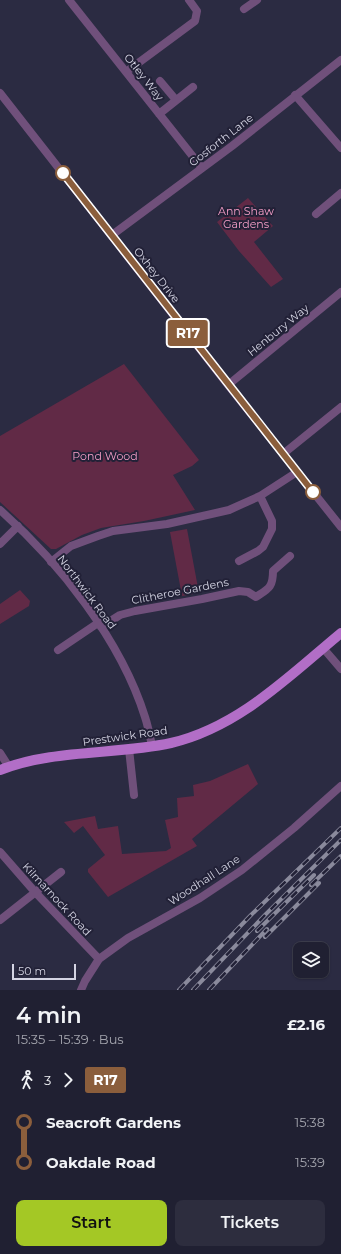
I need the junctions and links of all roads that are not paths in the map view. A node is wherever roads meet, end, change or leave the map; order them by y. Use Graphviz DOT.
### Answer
graph roads {
  1 [pos="69,0"];
  2 [pos="189,0"];
  3 [pos="257,0"];
  4 [pos="244,9"];
  5 [pos="341,60"];
  6 [pos="126,72"];
  7 [pos="160,81"];
  8 [pos="193,86"];
  9 [pos="295,95"];
  10 [pos="1,96"];
  11 [pos="176,100"];
  12 [pos="159,114"];
  13 [pos="341,148"];
  14 [pos="202,168"];
  15 [pos="341,193"];
  16 [pos="316,214"];
  17 [pos="112,235"];
  18 [pos="341,292"];
  19 [pos="228,385"];
  20 [pos="341,407"];
  21 [pos="283,454"];
  22 [pos="297,472"];
  23 [pos="260,496"];
  24 [pos="0,510"];
  25 [pos="18,526"];
  26 [pos="341,527"];
  27 [pos="0,544"];
  28 [pos="290,556"];
  29 [pos="239,561"];
  30 [pos="51,562"];
  31 [pos="100,625"];
  32 [pos="341,633"];
  33 [pos="324,648"];
  34 [pos="58,650"];
  35 [pos="341,669"];
  36 [pos="152,746"];
  37 [pos="129,749"];
  38 [pos="0,753"];
  39 [pos="4,768"];
  40 [pos="341,786"];
  41 [pos="134,795"];
  42 [pos="0,852"];
  43 [pos="61,872"];
  44 [pos="35,892"];
  45 [pos="0,920"];
  46 [pos="99,960"];
  47 [pos="81,990"];
  1 -- 6 [label="street, Otley Way"];
  2 -- 6 [label="street"];
  3 -- 4 [label="street"];
  5 -- 9 [label="street, Gosforth Lane"];
  6 -- 12 [label="street, Otley Way"];
  7 -- 11 [label="street"];
  8 -- 11 [label="street"];
  9 -- 13 [label="street"];
  9 -- 14 [label="street, Gosforth Lane"];
  10 -- 17 [label="street, Oxhey Drive"];
  11 -- 12 [label="street"];
  12 -- 14 [label="street, Otley Way"];
  14 -- 17 [label="street, Gosforth Lane"];
  15 -- 16 [label="street"];
  17 -- 19 [label="street, Oxhey Drive"];
  18 -- 19 [label="street, Henbury Way"];
  19 -- 21 [label="street, Oxhey Drive"];
  20 -- 21 [label="street"];
  21 -- 22 [label="street, Oxhey Drive"];
  22 -- 23 [label="street"];
  22 -- 26 [label="street, Oxhey Drive"];
  23 -- 29 [label="street"];
  23 -- 30 [label="street"];
  24 -- 25 [label="street, Northwick Road"];
  25 -- 27 [label="street"];
  25 -- 30 [label="street, Northwick Road"];
  28 -- 31 [label="street, Clitheroe Gardens"];
  30 -- 31 [label="street, Northwick Road"];
  31 -- 34 [label="street"];
  31 -- 36 [label="street, Northwick Road"];
  32 -- 33 [label="main road, Prestwick Road"];
  33 -- 35 [label="street"];
  33 -- 36 [label="main road, Prestwick Road"];
  36 -- 37 [label="main road, Prestwick Road"];
  37 -- 39 [label="main road, Prestwick Road"];
  37 -- 41 [label="street"];
  38 -- 39 [label="street"];
  40 -- 46 [label="street, Woodhall Lane"];
  42 -- 44 [label="street, Kilmarnock Road"];
  43 -- 44 [label="street"];
  44 -- 45 [label="street"];
  44 -- 46 [label="street, Kilmarnock Road"];
  46 -- 47 [label="street, Woodhall Lane"];
}
